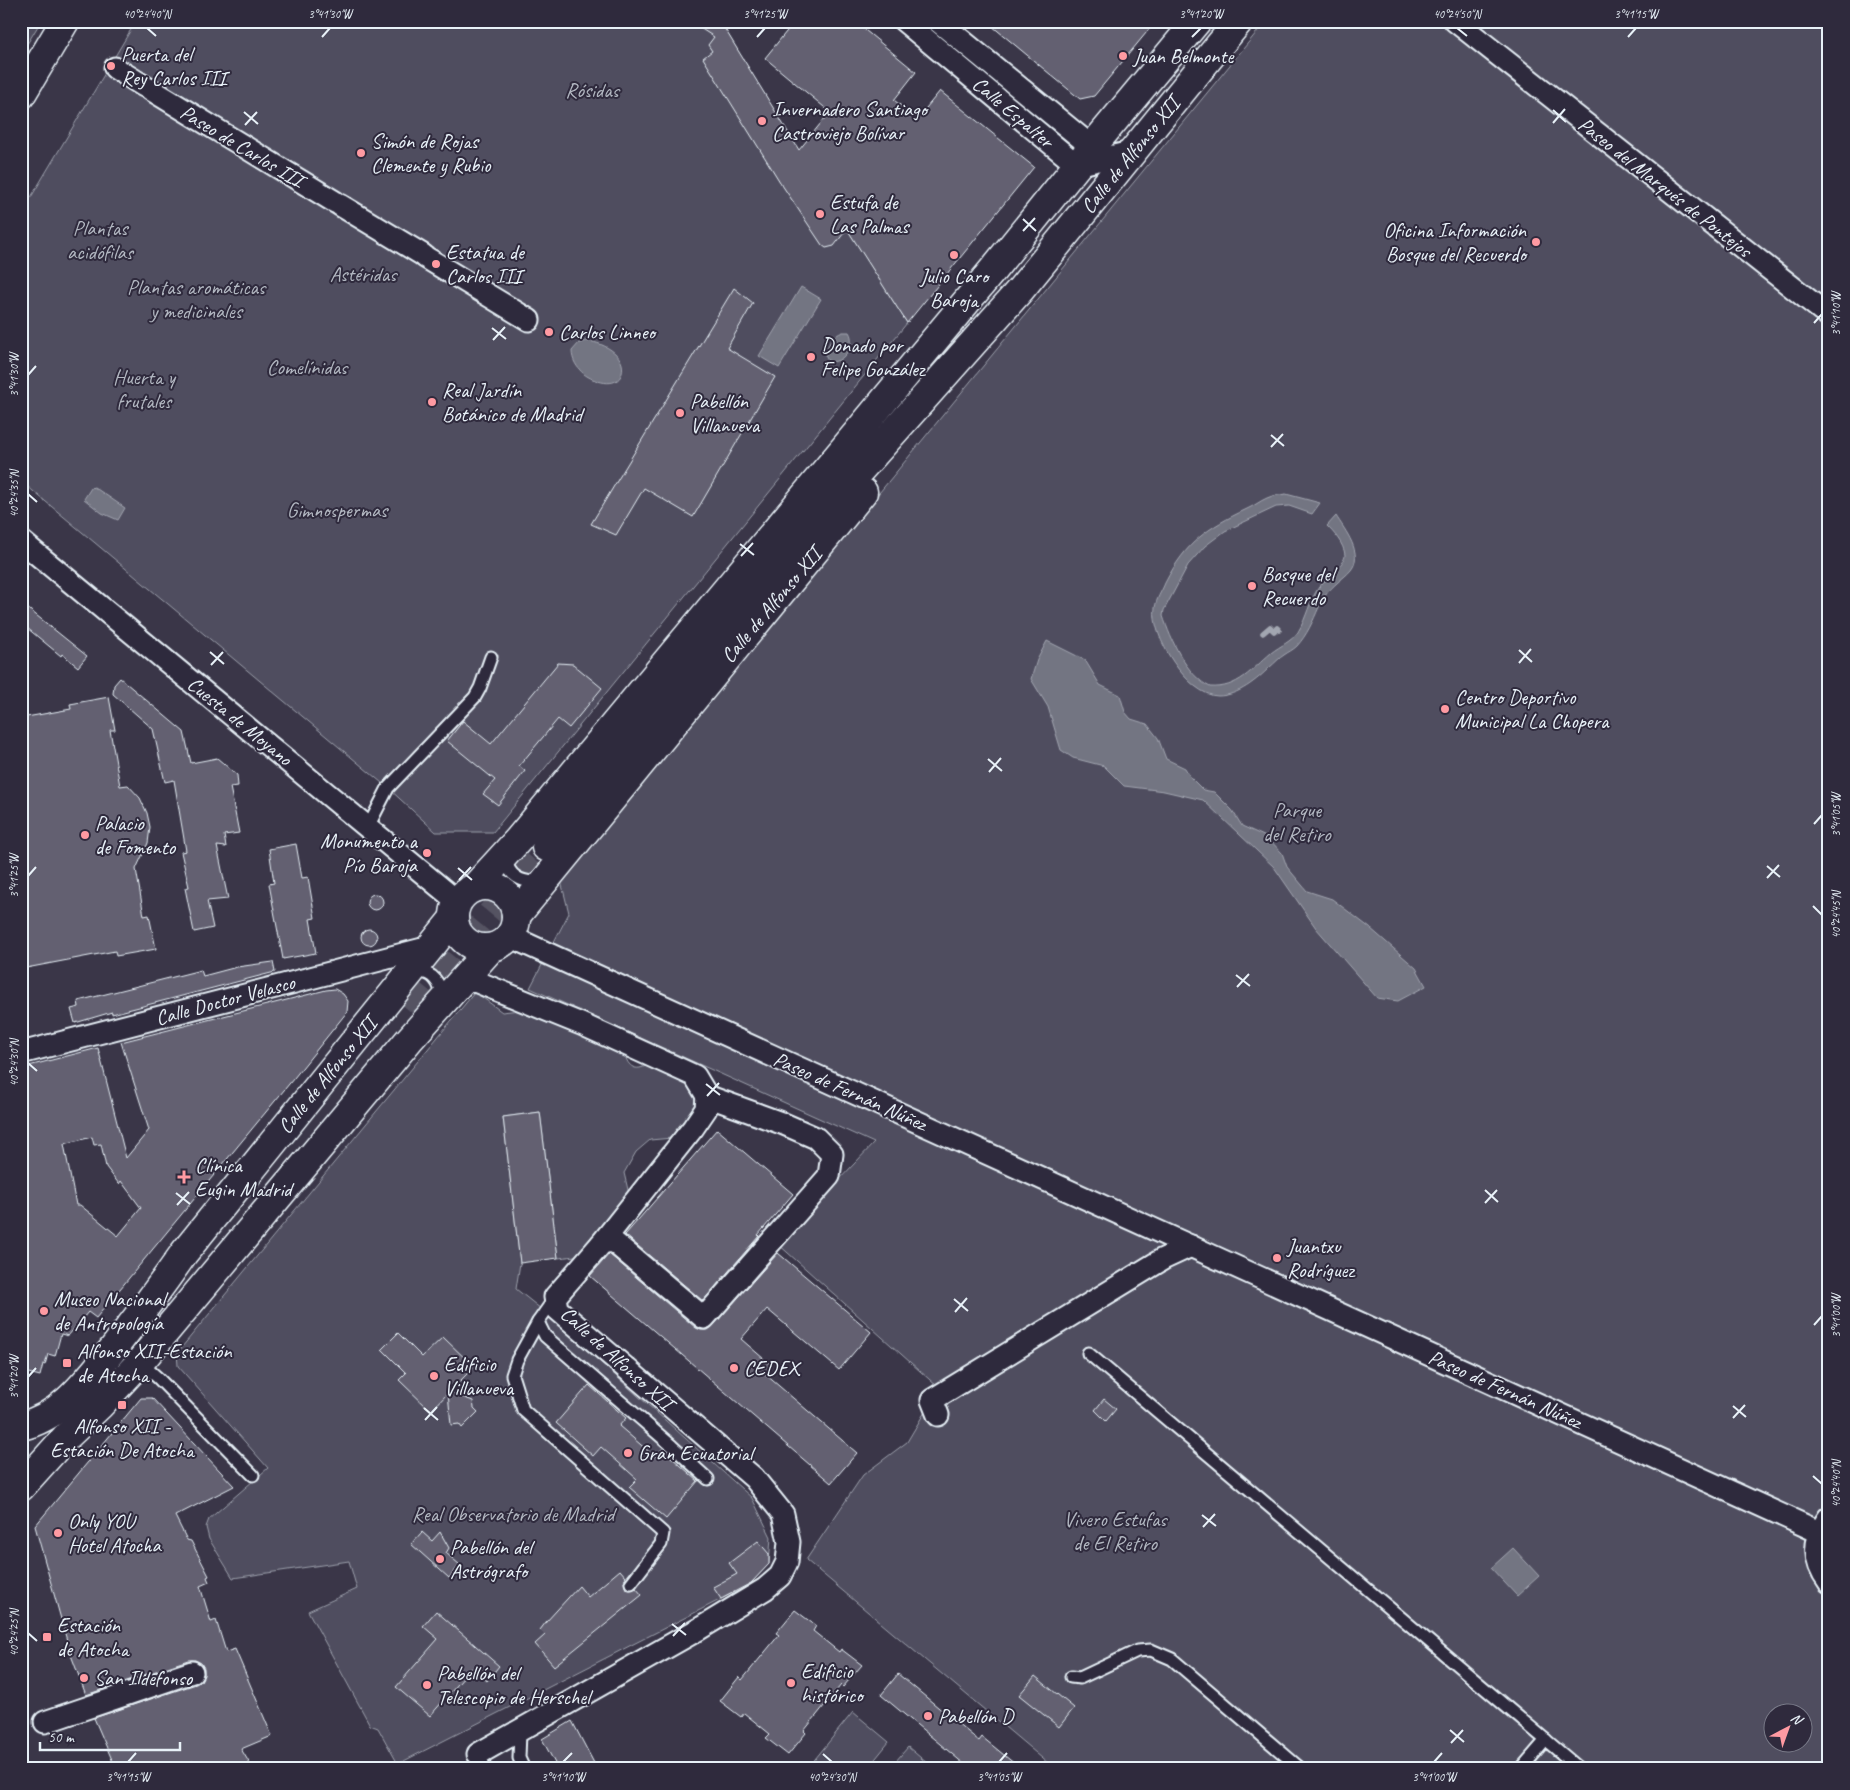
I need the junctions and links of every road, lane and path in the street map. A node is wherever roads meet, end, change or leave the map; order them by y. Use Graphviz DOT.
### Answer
graph roads {
  1 [pos="65,21"];
  2 [pos="904,21"];
  3 [pos="938,21"];
  4 [pos="1198,21"];
  5 [pos="1210,21"];
  6 [pos="1239,21"];
  7 [pos="1455,21"];
  8 [pos="115,68"];
  9 [pos="1197,72"];
  10 [pos="21,95"];
  11 [pos="1134,151"];
  12 [pos="1085,156"];
  13 [pos="992,271"];
  14 [pos="1020,289"];
  15 [pos="1829,316"];
  16 [pos="529,320"];
  17 [pos="21,541"];
  18 [pos="771,570"];
  19 [pos="491,657"];
  20 [pos="368,827"];
  21 [pos="546,847"];
  22 [pos="508,851"];
  23 [pos="546,880"];
  24 [pos="462,902"];
  25 [pos="506,933"];
  26 [pos="430,947"];
  27 [pos="408,975"];
  28 [pos="465,977"];
  29 [pos="442,1002"];
  30 [pos="411,1012"];
  31 [pos="21,1053"];
  32 [pos="706,1096"];
  33 [pos="272,1182"];
  34 [pos="601,1244"];
  35 [pos="1192,1246"];
  36 [pos="555,1297"];
  37 [pos="149,1305"];
  38 [pos="538,1322"];
  39 [pos="171,1324"];
  40 [pos="1088,1354"];
  41 [pos="140,1362"];
  42 [pos="938,1415"];
  43 [pos="21,1426"];
  44 [pos="253,1474"];
  45 [pos="708,1479"];
  46 [pos="21,1487"];
  47 [pos="1824,1524"];
  48 [pos="1829,1582"];
  49 [pos="631,1583"];
  50 [pos="192,1672"];
  51 [pos="1071,1677"];
  52 [pos="45,1722"];
  53 [pos="520,1732"];
  54 [pos="1546,1740"];
  55 [pos="482,1762"];
  56 [pos="524,1769"];
  57 [pos="1301,1769"];
  58 [pos="1522,1769"];
  59 [pos="1580,1769"];
  1 -- 10 [label="main road"];
  2 -- 12 [label="street, Calle Espalter"];
  3 -- 12 [label="street, Calle Espalter"];
  4 -- 12 [label="main road, Calle de Alfonso XII"];
  5 -- 9 [label="main road"];
  6 -- 9 [label="main road, Calle de Alfonso XII"];
  7 -- 15 [label="street, Paseo del Marqués de Pontejos"];
  8 -- 16 [label="street, Paseo de Carlos III"];
  9 -- 11 [label="main road, Calle de Alfonso XII"];
  11 -- 12 [label="street"];
  11 -- 14 [label="main road, Calle de Alfonso XII"];
  12 -- 13 [label="main road, Calle de Alfonso XII"];
  13 -- 18 [label="main road, Calle de Alfonso XII"];
  13 -- 22 [label="main road, Calle de Alfonso XII"];
  14 -- 18 [label="main road, Calle de Alfonso XII"];
  14 -- 23 [label="main road, Calle de Alfonso XII"];
  17 -- 20 [label="street, Cuesta de Moyano"];
  18 -- 21 [label="main road, Calle de Alfonso XII"];
  19 -- 20 [label="lane"];
  20 -- 24 [label="street, Cuesta de Moyano"];
  22 -- 23 [label="lane"];
  22 -- 24 [label="main road, Calle de Alfonso XII"];
  23 -- 25 [label="main road, Calle de Alfonso XII"];
  24 -- 25 [label="main road"];
  24 -- 25 [label="main road"];
  24 -- 26 [label="main road, Calle de Alfonso XII"];
  25 -- 28 [label="main road, Calle de Alfonso XII"];
  25 -- 35 [label="street, Paseo de Fernán Núñez"];
  26 -- 27 [label="main road, Calle de Alfonso XII"];
  26 -- 31 [label="street, Calle Doctor Velasco"];
  27 -- 29 [label="lane"];
  27 -- 37 [label="main road, Calle de Alfonso XII"];
  28 -- 29 [label="main road, Calle de Alfonso XII"];
  28 -- 32 [label="street"];
  29 -- 39 [label="main road, Calle de Alfonso XII"];
  30 -- 33 [label="main road, Calle de Alfonso XII"];
  32 -- 34 [label="street, Calle de Alfonso XII"];
  32 -- 34 [label="street"];
  33 -- 37 [label="main road, Calle de Alfonso XII"];
  33 -- 39 [label="main road, Calle de Alfonso XII"];
  34 -- 36 [label="street, Calle de Alfonso XII"];
  35 -- 42 [label="street"];
  35 -- 47 [label="street, Paseo de Fernán Núñez"];
  36 -- 38 [label="lane"];
  36 -- 53 [label="street, Calle de Alfonso XII"];
  37 -- 43 [label="main road, Calle de Alfonso XII"];
  38 -- 45 [label="lane"];
  38 -- 49 [label="lane"];
  39 -- 41 [label="main road, Calle de Alfonso XII"];
  40 -- 54 [label="lane"];
  41 -- 44 [label="lane"];
  41 -- 46 [label="main road, Calle de Alfonso XII"];
  47 -- 48 [label="street"];
  50 -- 52 [label="street"];
  51 -- 57 [label="lane"];
  53 -- 55 [label="street, Calle de Alfonso XII"];
  53 -- 56 [label="lane"];
  54 -- 58 [label="lane"];
  54 -- 59 [label="lane"];
}
